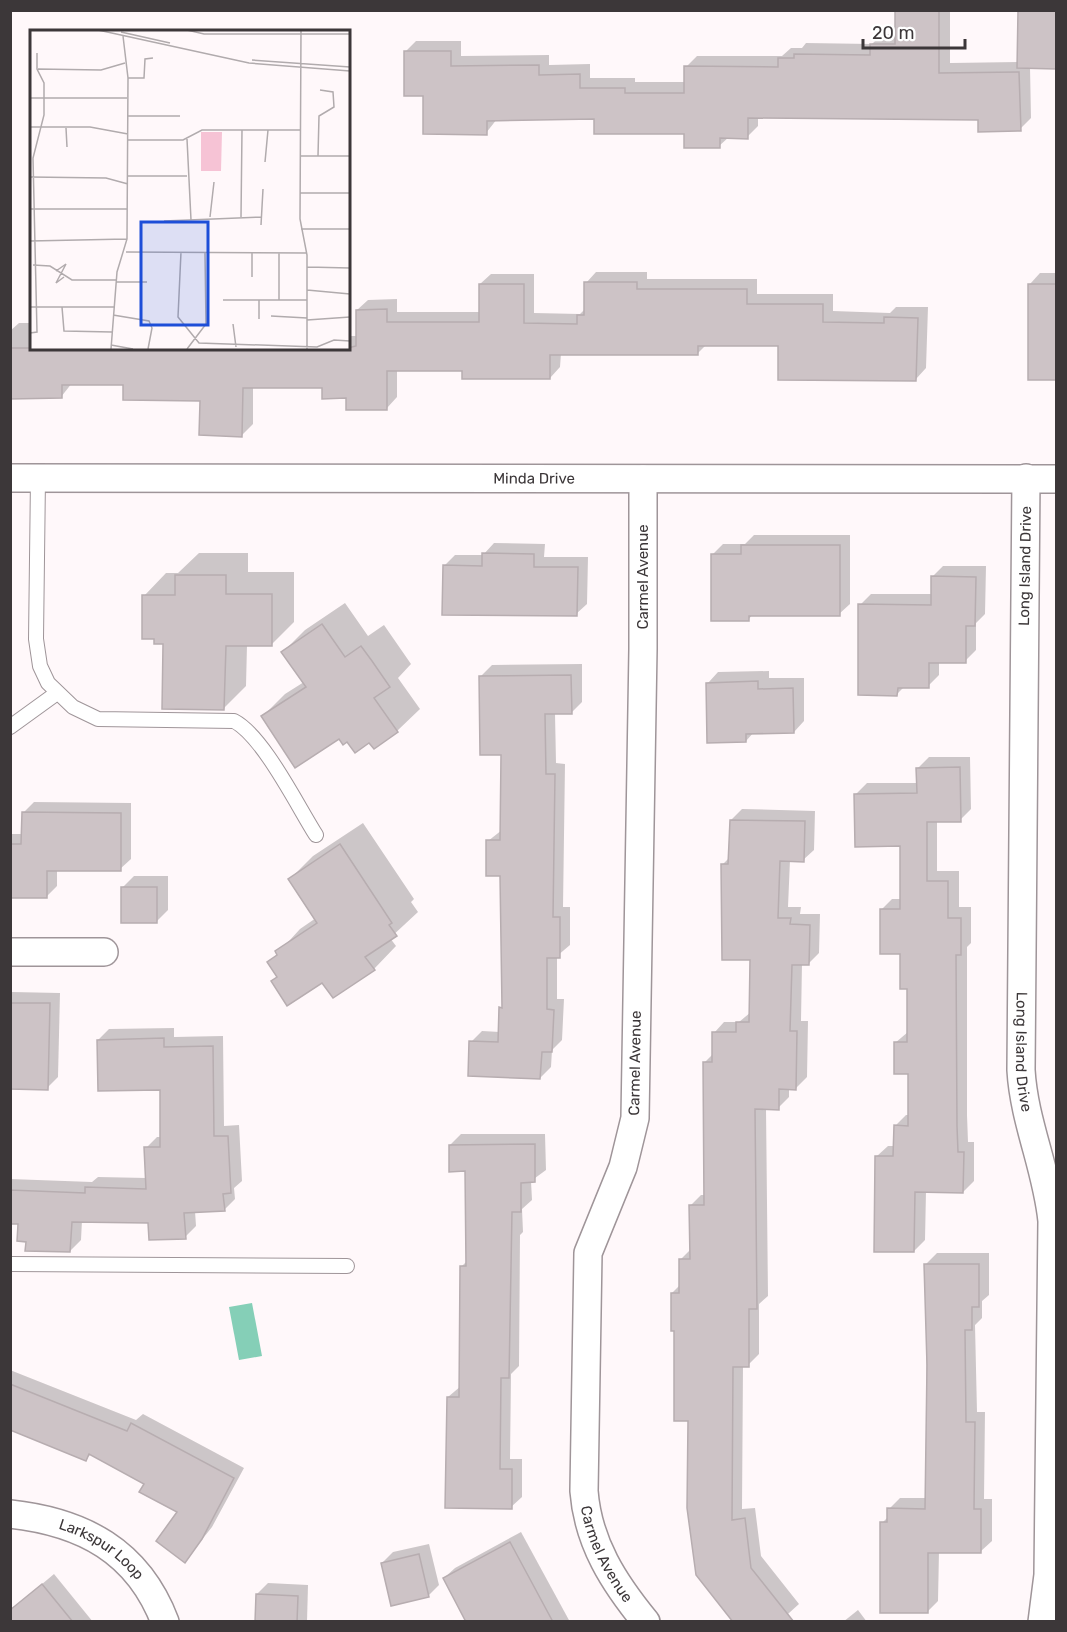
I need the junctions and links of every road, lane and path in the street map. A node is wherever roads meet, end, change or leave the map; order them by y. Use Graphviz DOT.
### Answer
graph roads {
  1 [pos="10,478"];
  2 [pos="38,478"];
  3 [pos="1026,478"];
  4 [pos="1056,479"];
  5 [pos="643,480"];
  6 [pos="57,693"];
  7 [pos="10,727"];
  8 [pos="316,835"];
  9 [pos="10,952"];
  10 [pos="104,952"];
  11 [pos="10,1264"];
  12 [pos="346,1266"];
  13 [pos="10,1514"];
  14 [pos="165,1622"];
  15 [pos="645,1622"];
  16 [pos="1042,1622"];
  1 -- 2 [label="street, Minda Drive"];
  2 -- 5 [label="street, Minda Drive"];
  2 -- 6 [label="lane"];
  3 -- 4 [label="street, Minda Drive"];
  3 -- 5 [label="street, Minda Drive"];
  3 -- 16 [label="street, Long Island Drive"];
  5 -- 15 [label="street, Carmel Avenue"];
  6 -- 7 [label="lane"];
  6 -- 8 [label="lane"];
  9 -- 10 [label="street"];
  11 -- 12 [label="lane"];
  13 -- 14 [label="street, Larkspur Loop"];
}
